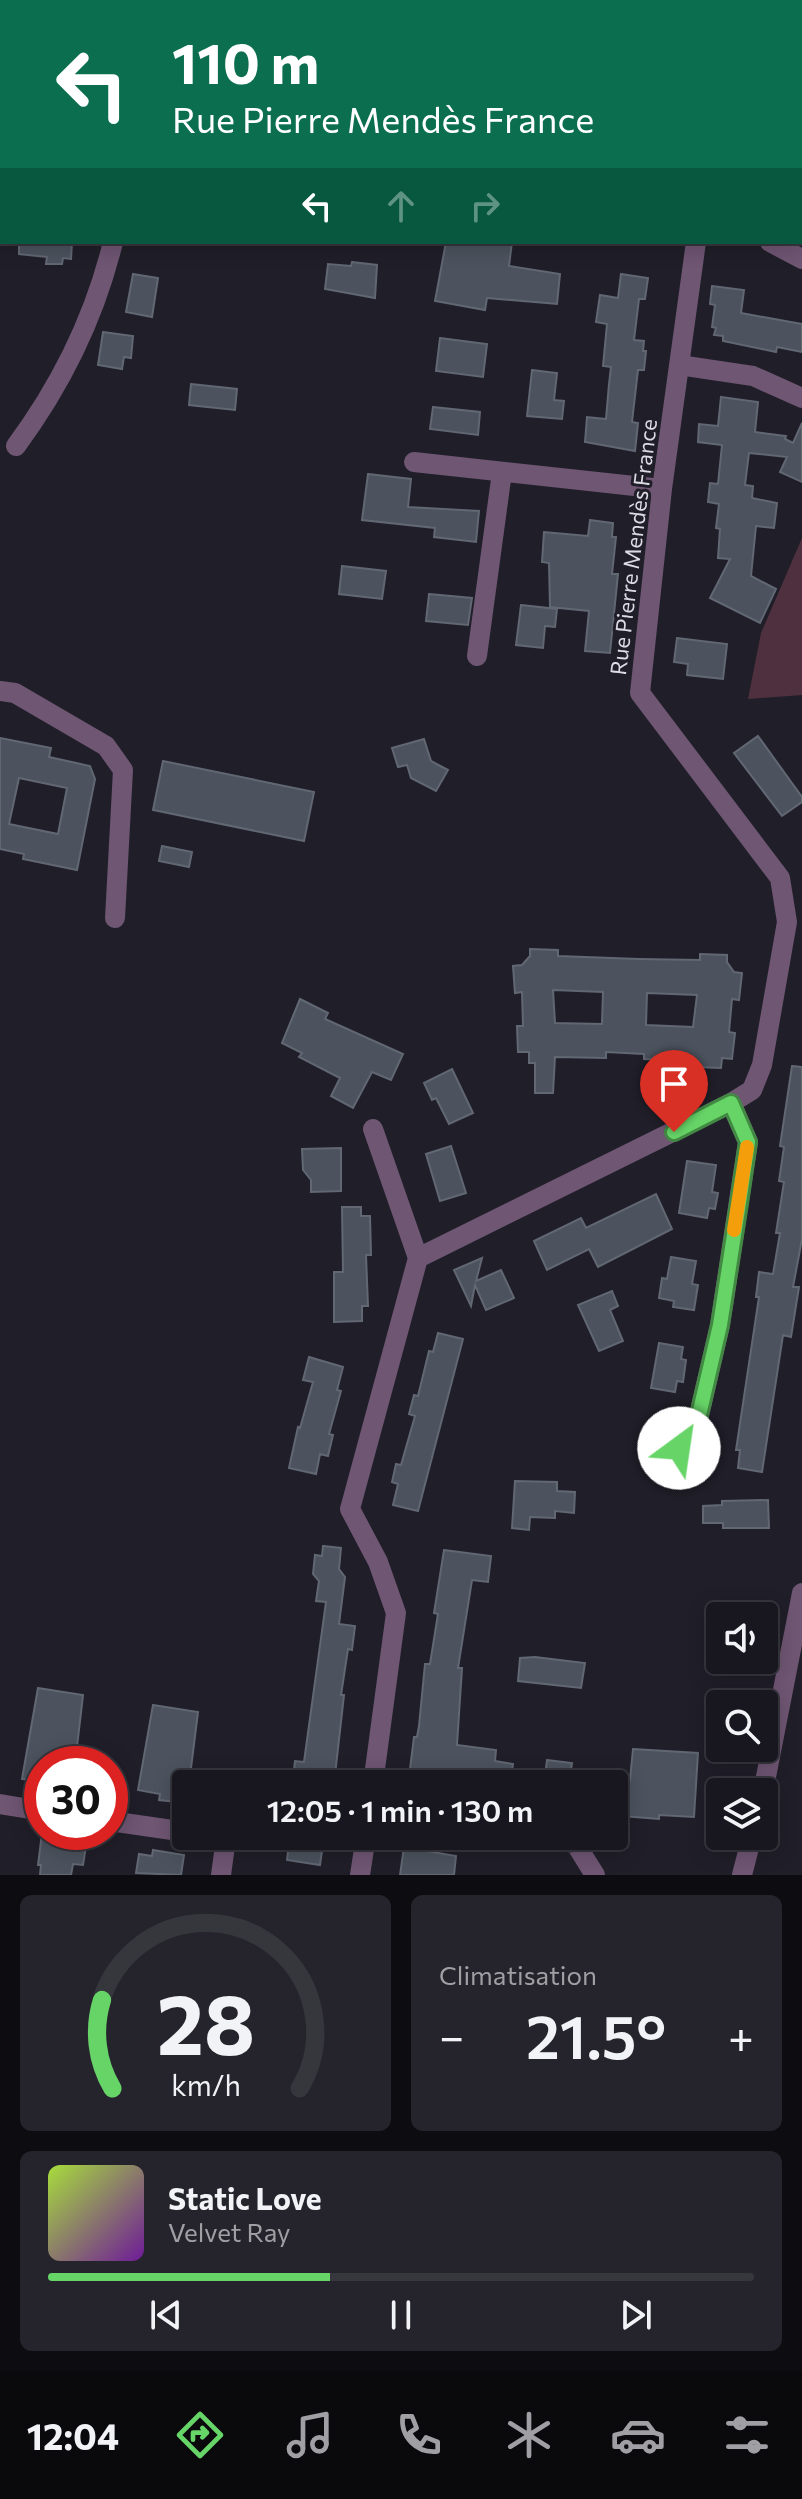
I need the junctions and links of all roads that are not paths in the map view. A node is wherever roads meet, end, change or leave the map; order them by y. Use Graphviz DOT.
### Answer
graph roads {
  1 [pos="113,244"];
  2 [pos="696,244"];
  3 [pos="774,244"];
  4 [pos="802,259"];
  5 [pos="679,365"];
  6 [pos="802,398"];
  7 [pos="16,446"];
  8 [pos="414,462"];
  9 [pos="502,472"];
  10 [pos="662,489"];
  11 [pos="477,656"];
  12 [pos="0,691"];
  13 [pos="115,918"];
  14 [pos="731,1103"];
  15 [pos="373,1129"];
  16 [pos="418,1258"];
  17 [pos="679,1448"];
  18 [pos="802,1593"];
  19 [pos="375,1770"];
  20 [pos="766,1778"];
  21 [pos="0,1804"];
  22 [pos="24,1808"];
  23 [pos="128,1824"];
  24 [pos="172,1830"];
  25 [pos="224,1850"];
  26 [pos="364,1850"];
  27 [pos="579,1850"];
  28 [pos="748,1850"];
  29 [pos="221,1875"];
  30 [pos="360,1875"];
  31 [pos="595,1875"];
  32 [pos="742,1875"];
  1 -- 7 [label="street"];
  2 -- 5 [label="street, Rue Pierre Mendès France"];
  3 -- 4 [label="street"];
  5 -- 6 [label="street"];
  5 -- 10 [label="street, Rue Pierre Mendès France"];
  8 -- 9 [label="street"];
  9 -- 10 [label="street"];
  9 -- 11 [label="street"];
  10 -- 14 [label="street, Rue Pierre Mendès France"];
  12 -- 13 [label="street"];
  14 -- 16 [label="street, Rue Pierre Mendès France"];
  14 -- 17 [label="street"];
  15 -- 16 [label="street"];
  16 -- 19 [label="street"];
  18 -- 20 [label="street"];
  21 -- 22 [label="street"];
  23 -- 24 [label="street"];
  25 -- 29 [label="street"];
  26 -- 30 [label="street"];
  27 -- 31 [label="street"];
  28 -- 32 [label="street"];
}
